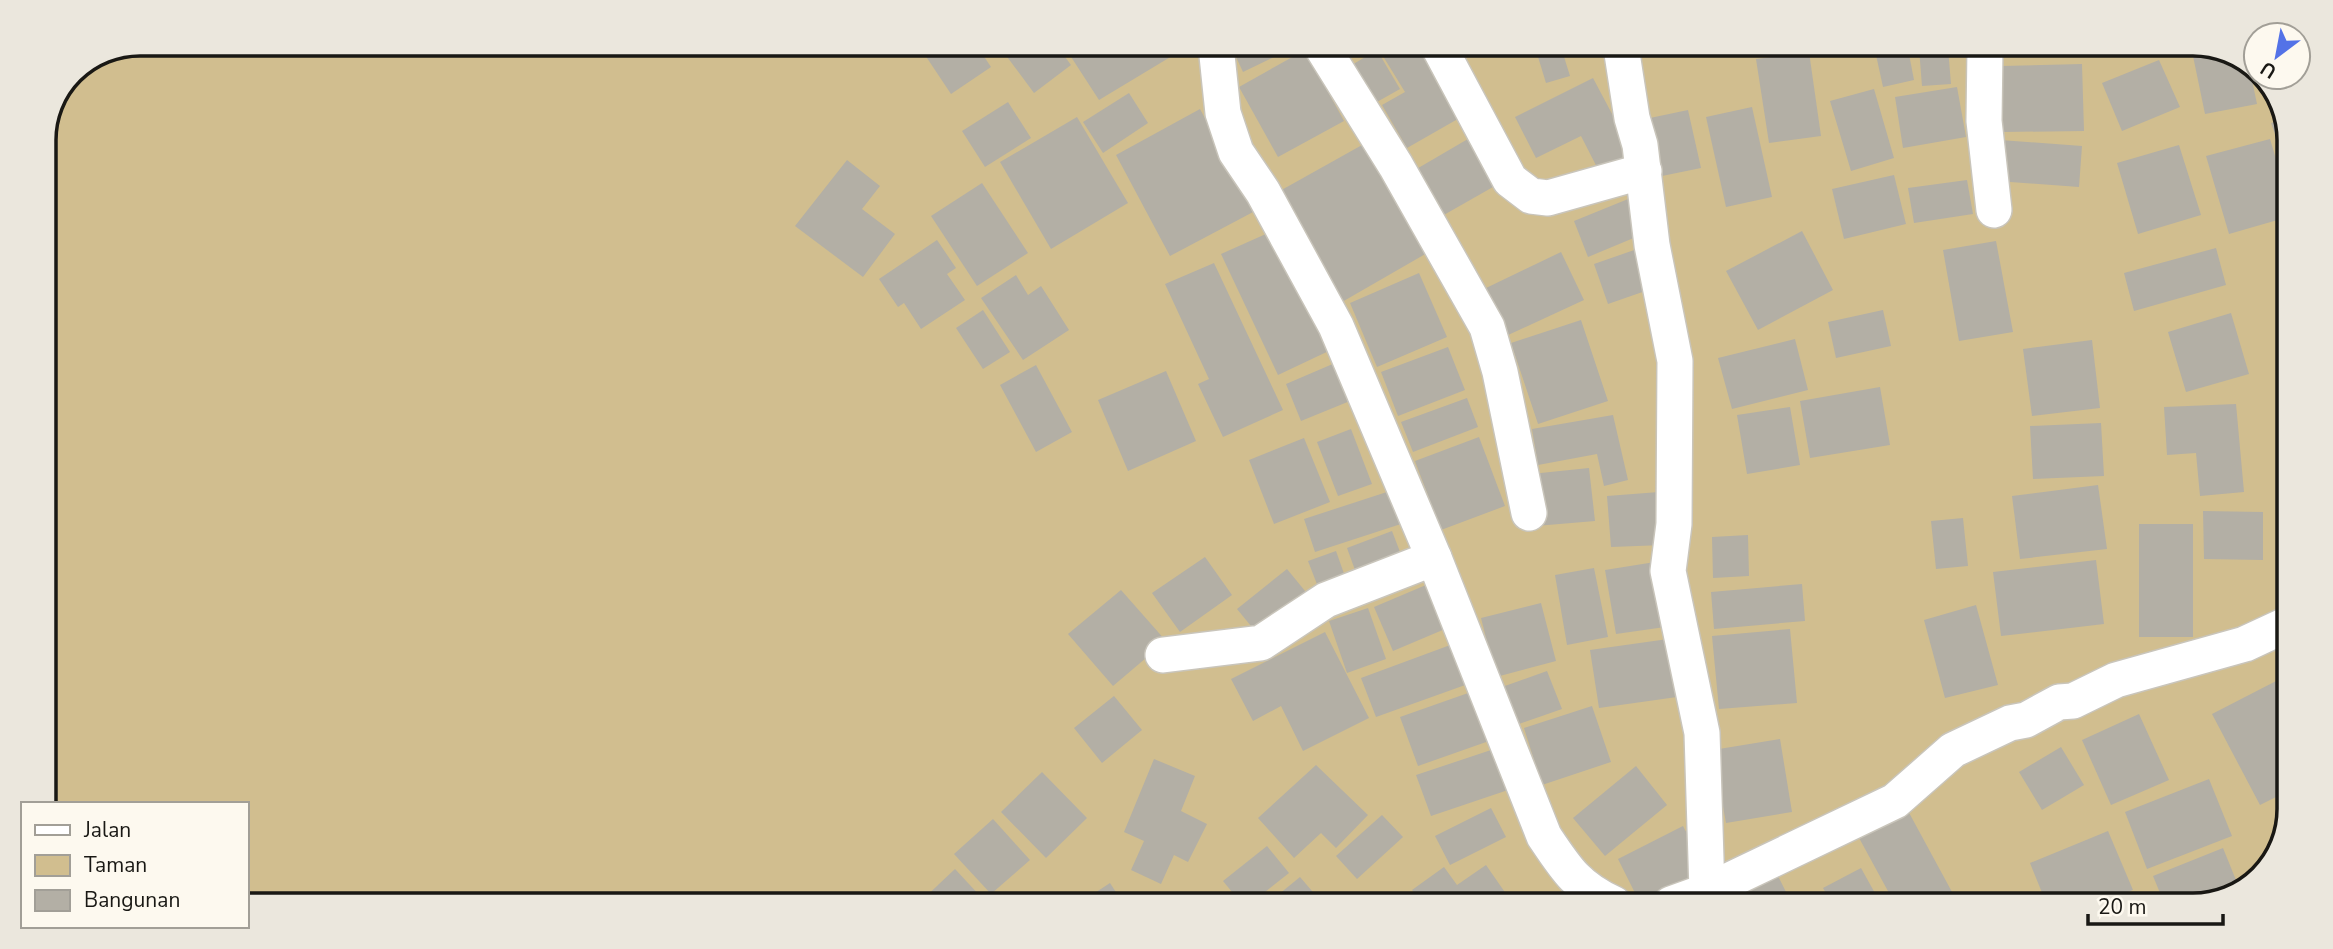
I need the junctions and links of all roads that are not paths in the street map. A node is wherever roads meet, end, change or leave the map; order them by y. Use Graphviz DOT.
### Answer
graph roads {
  1 [pos="1217,56"];
  2 [pos="1328,56"];
  3 [pos="1444,56"];
  4 [pos="1623,56"];
  5 [pos="1985,56"];
  6 [pos="1644,171"];
  7 [pos="1994,210"];
  8 [pos="1529,513"];
  9 [pos="1434,558"];
  10 [pos="2277,629"];
  11 [pos="1163,655"];
  12 [pos="1707,891"];
  13 [pos="1591,893"];
  14 [pos="1701,893"];
  1 -- 9 [label="street"];
  2 -- 8 [label="street"];
  3 -- 6 [label="street"];
  4 -- 6 [label="street"];
  5 -- 7 [label="street"];
  6 -- 12 [label="street"];
  9 -- 11 [label="street"];
  9 -- 13 [label="street"];
  10 -- 12 [label="street"];
  12 -- 14 [label="street"];
}
